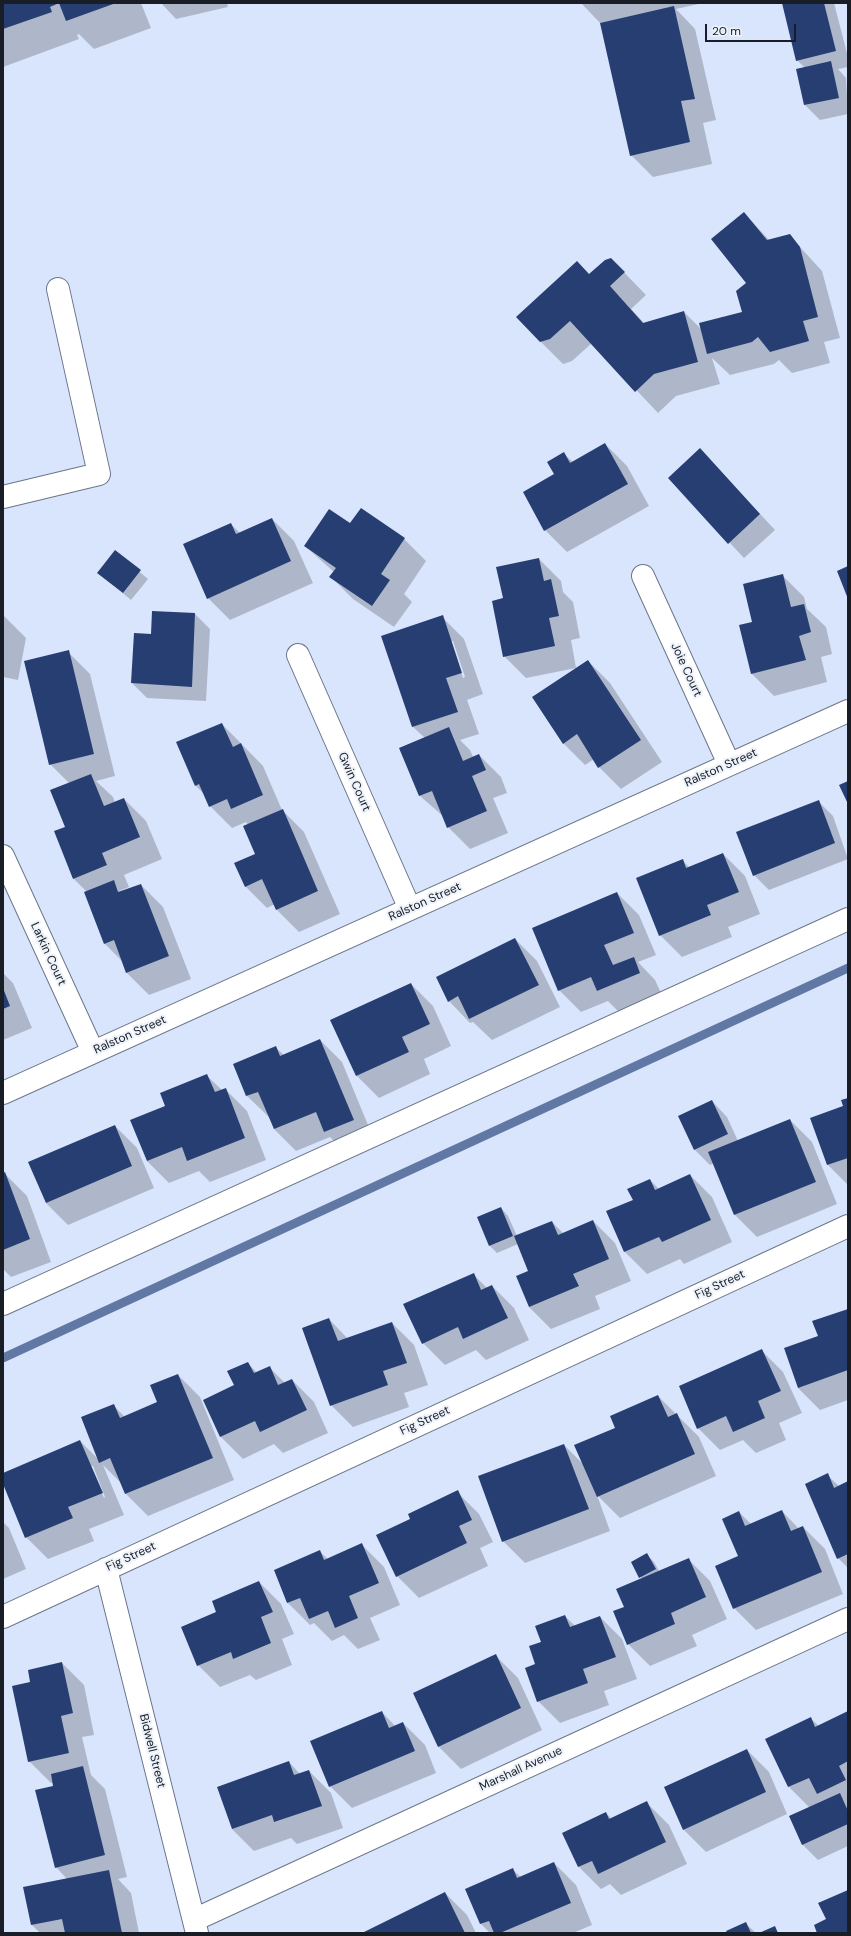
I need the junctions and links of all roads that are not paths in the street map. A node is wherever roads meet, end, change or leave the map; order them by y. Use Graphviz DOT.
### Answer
graph roads {
  1 [pos="58,289"];
  2 [pos="3,497"];
  3 [pos="643,576"];
  4 [pos="298,655"];
  5 [pos="848,710"];
  6 [pos="729,764"];
  7 [pos="3,856"];
  8 [pos="410,909"];
  9 [pos="848,919"];
  10 [pos="93,1052"];
  11 [pos="3,1093"];
  12 [pos="848,1226"];
  13 [pos="3,1304"];
  14 [pos="106,1569"];
  15 [pos="3,1617"];
  16 [pos="848,1619"];
  17 [pos="195,1926"];
  1 -- 2 [label="street"];
  3 -- 6 [label="street, Joie Court"];
  4 -- 8 [label="street, Gwin Court"];
  5 -- 6 [label="street, Ralston Street"];
  6 -- 8 [label="street, Ralston Street"];
  7 -- 10 [label="street, Larkin Court"];
  8 -- 10 [label="street, Ralston Street"];
  9 -- 13 [label="street"];
  10 -- 11 [label="street, Ralston Street"];
  12 -- 14 [label="street, Fig Street"];
  14 -- 15 [label="street, Fig Street"];
  14 -- 17 [label="street, Bidwell Street"];
  16 -- 17 [label="street, Marshall Avenue"];
}
